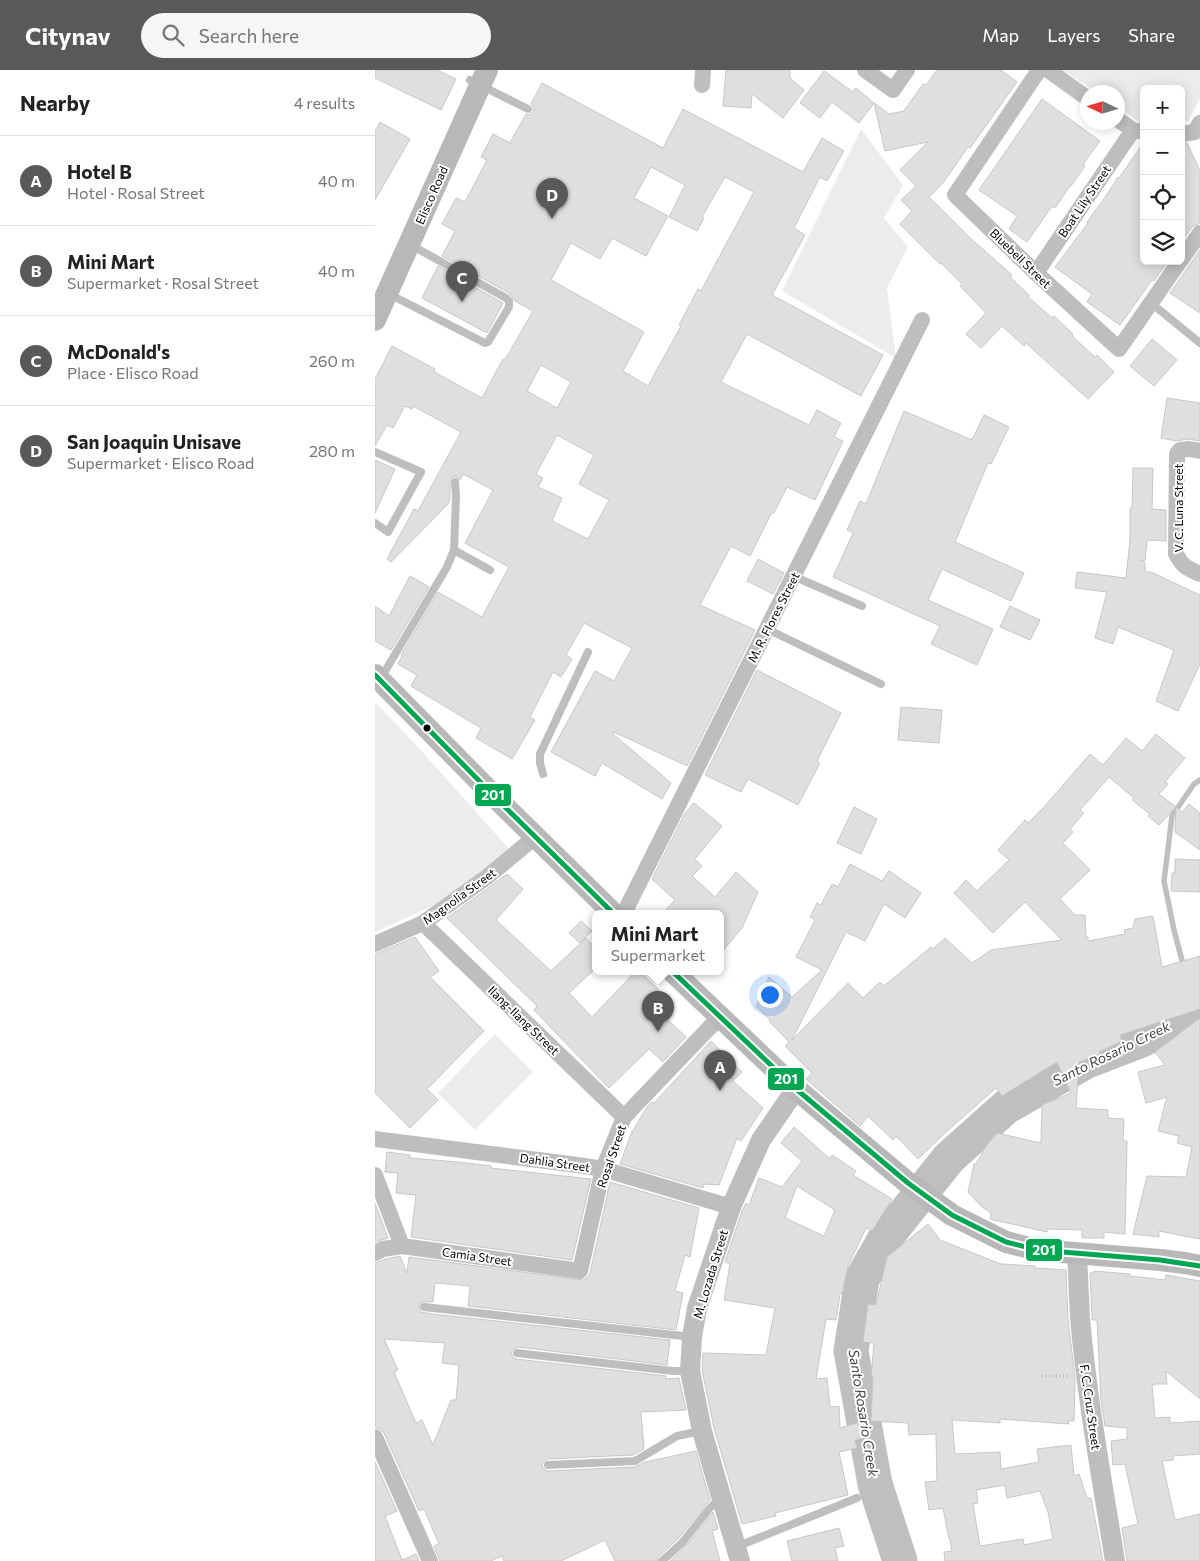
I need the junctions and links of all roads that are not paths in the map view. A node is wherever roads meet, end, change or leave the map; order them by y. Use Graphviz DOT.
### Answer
graph roads {
  1 [pos="865,70"];
  2 [pos="907,70"];
  3 [pos="1039,70"];
  4 [pos="1048,70"];
  5 [pos="478,76"];
  6 [pos="1080,93"];
  7 [pos="528,109"];
  8 [pos="1125,124"];
  9 [pos="1138,131"];
  10 [pos="1200,233"];
  11 [pos="409,244"];
  12 [pos="1185,255"];
  13 [pos="1178,265"];
  14 [pos="1035,273"];
  15 [pos="381,291"];
  16 [pos="1151,303"];
  17 [pos="375,320"];
  18 [pos="922,320"];
  19 [pos="1200,343"];
  20 [pos="1200,451"];
  21 [pos="375,452"];
  22 [pos="455,482"];
  23 [pos="375,523"];
  24 [pos="454,550"];
  25 [pos="491,570"];
  26 [pos="1200,574"];
  27 [pos="793,576"];
  28 [pos="863,606"];
  29 [pos="767,629"];
  30 [pos="588,652"];
  31 [pos="377,677"];
  32 [pos="881,684"];
  33 [pos="543,774"];
  34 [pos="535,837"];
  35 [pos="610,910"];
  36 [pos="626,910"];
  37 [pos="423,923"];
  38 [pos="375,944"];
  39 [pos="676,975"];
  40 [pos="721,1018"];
  41 [pos="796,1089"];
  42 [pos="624,1117"];
  43 [pos="375,1139"];
  44 [pos="603,1169"];
  45 [pos="375,1175"];
  46 [pos="731,1207"];
  47 [pos="402,1246"];
  48 [pos="375,1253"];
  49 [pos="1077,1253"];
  50 [pos="1200,1266"];
  51 [pos="580,1271"];
  52 [pos="423,1307"];
  53 [pos="692,1337"];
  54 [pos="517,1353"];
  55 [pos="690,1371"];
  56 [pos="702,1431"];
  57 [pos="375,1437"];
  58 [pos="548,1466"];
  59 [pos="721,1497"];
  60 [pos="857,1498"];
  61 [pos="738,1554"];
  62 [pos="430,1561"];
  63 [pos="662,1561"];
  64 [pos="1115,1561"];
  1 -- 2 [label="street"];
  3 -- 14 [label="street, Bluebell Street"];
  4 -- 6 [label="street"];
  5 -- 7 [label="lane"];
  5 -- 11 [label="main road, Elisco Road"];
  5 -- 15 [label="main road, Elisco Road"];
  8 -- 9 [label="street"];
  9 -- 14 [label="street, Boat Lily Street"];
  10 -- 12 [label="street, Bluebell Street"];
  11 -- 15 [label="main road, Elisco Road"];
  11 -- 15 [label="lane"];
  13 -- 16 [label="street, Bluebell Street"];
  14 -- 16 [label="street, Bluebell Street"];
  15 -- 17 [label="main road, Elisco Road"];
  16 -- 19 [label="lane"];
  18 -- 27 [label="street, M. R. Flores Street"];
  20 -- 26 [label="street, V. C. Luna Street"];
  21 -- 23 [label="lane"];
  22 -- 24 [label="lane"];
  24 -- 25 [label="lane"];
  24 -- 31 [label="lane"];
  27 -- 28 [label="lane"];
  27 -- 29 [label="street, M. R. Flores Street"];
  29 -- 32 [label="lane"];
  29 -- 36 [label="street, M. R. Flores Street"];
  30 -- 33 [label="lane"];
  31 -- 34 [label="main road"];
  34 -- 35 [label="main road"];
  34 -- 37 [label="street, Magnolia Street"];
  37 -- 38 [label="street, Magnolia Street"];
  37 -- 42 [label="street, Ilang-Ilang Street"];
  39 -- 40 [label="main road"];
  40 -- 41 [label="main road"];
  40 -- 42 [label="street, Rosal Street"];
  41 -- 46 [label="street, M. Lozada Street"];
  41 -- 49 [label="main road"];
  42 -- 44 [label="street, Rosal Street"];
  43 -- 44 [label="street, Dahlia Street"];
  44 -- 46 [label="street, Dahlia Street"];
  44 -- 51 [label="street, Rosal Street"];
  45 -- 47 [label="street"];
  46 -- 53 [label="street, M. Lozada Street"];
  47 -- 48 [label="street, Camia Street"];
  47 -- 51 [label="street, Camia Street"];
  49 -- 50 [label="main road"];
  49 -- 64 [label="street, F. C. Cruz Street"];
  52 -- 53 [label="lane"];
  53 -- 55 [label="street, M. Lozada Street"];
  54 -- 55 [label="lane"];
  55 -- 56 [label="street, M. Lozada Street"];
  56 -- 58 [label="lane"];
  56 -- 59 [label="street, M. Lozada Street"];
  57 -- 62 [label="street"];
  59 -- 61 [label="street, M. Lozada Street"];
  59 -- 63 [label="lane"];
  60 -- 61 [label="lane"];
}
